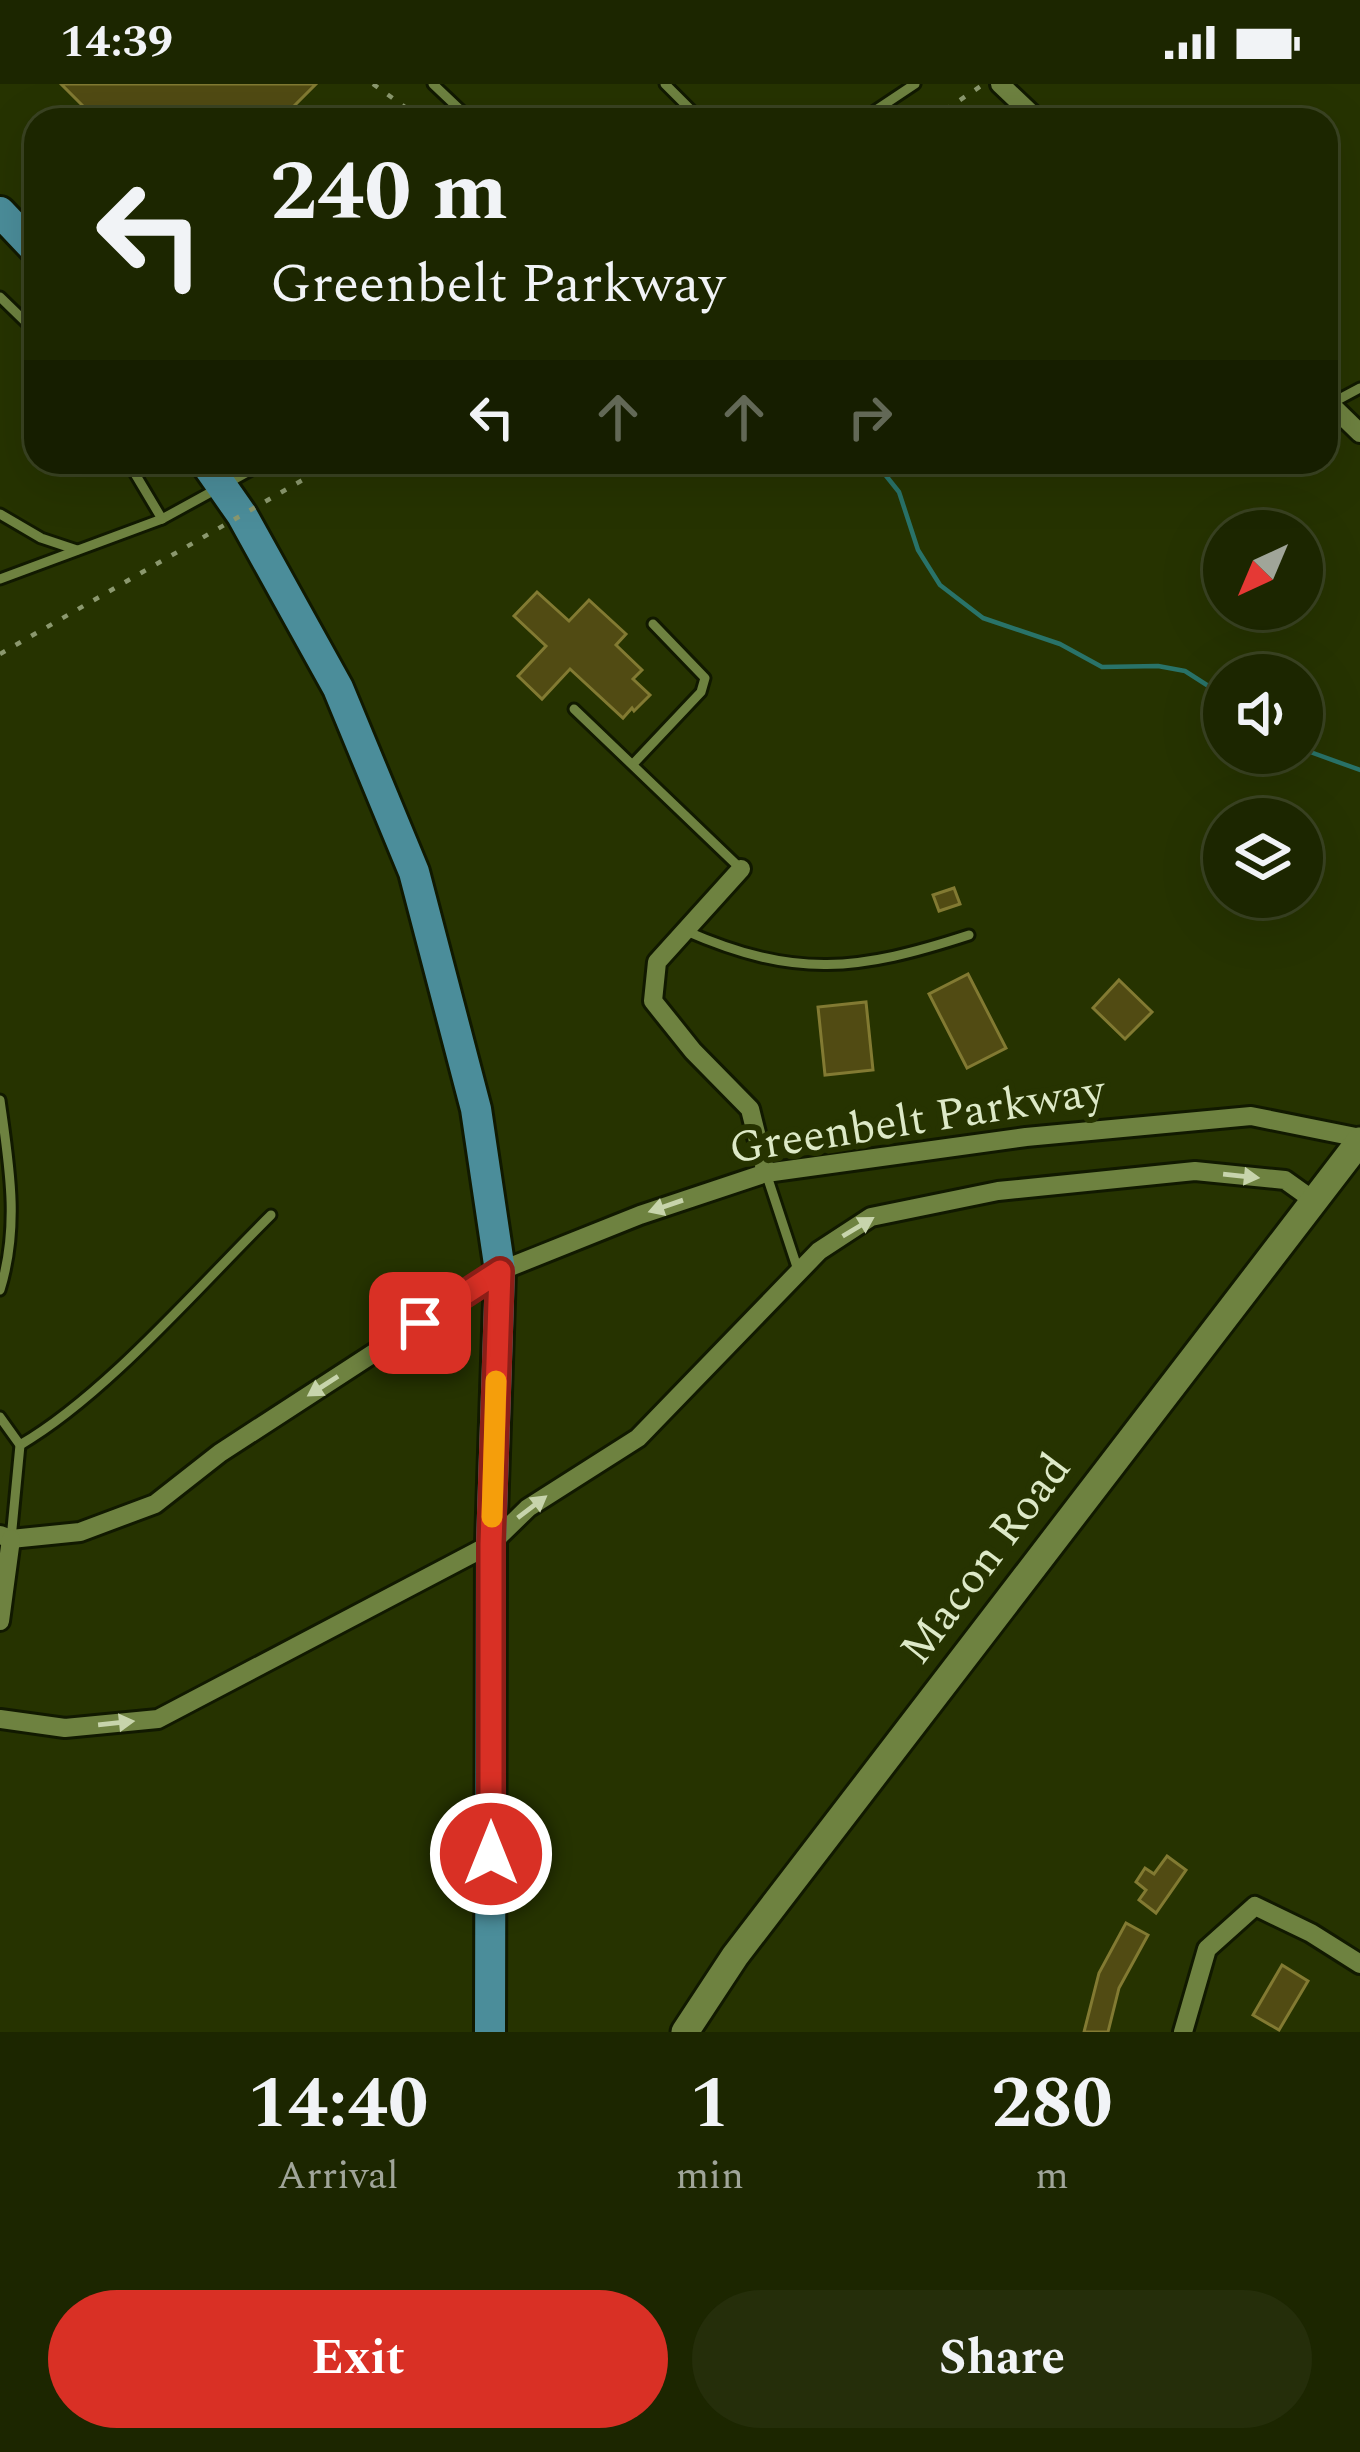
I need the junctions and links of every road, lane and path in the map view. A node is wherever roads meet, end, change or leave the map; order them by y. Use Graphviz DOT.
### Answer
graph roads {
  1 [pos="433,84"];
  2 [pos="665,84"];
  3 [pos="915,84"];
  4 [pos="1000,84"];
  5 [pos="458,108"];
  6 [pos="689,108"];
  7 [pos="879,108"];
  8 [pos="1025,108"];
  9 [pos="0,212"];
  10 [pos="24,237"];
  11 [pos="0,297"];
  12 [pos="5,310"];
  13 [pos="1338,412"];
  14 [pos="1360,433"];
  15 [pos="135,474"];
  16 [pos="213,474"];
  17 [pos="0,514"];
  18 [pos="162,519"];
  19 [pos="77,550"];
  20 [pos="0,579"];
  21 [pos="653,624"];
  22 [pos="574,709"];
  23 [pos="633,764"];
  24 [pos="741,869"];
  25 [pos="686,931"];
  26 [pos="969,935"];
  27 [pos="0,1100"];
  28 [pos="1360,1139"];
  29 [pos="766,1173"];
  30 [pos="1313,1200"];
  31 [pos="271,1214"];
  32 [pos="500,1271"];
  33 [pos="799,1273"];
  34 [pos="0,1290"];
  35 [pos="0,1418"];
  36 [pos="20,1445"];
  37 [pos="6,1537"];
  38 [pos="491,1544"];
  39 [pos="0,1621"];
  40 [pos="0,1719"];
  41 [pos="1360,1964"];
  42 [pos="490,2032"];
  43 [pos="685,2032"];
  44 [pos="1183,2032"];
  1 -- 5 [label="lane"];
  2 -- 6 [label="lane"];
  3 -- 7 [label="lane"];
  4 -- 8 [label="street"];
  9 -- 10 [label="main road"];
  11 -- 12 [label="lane"];
  13 -- 14 [label="street"];
  15 -- 18 [label="lane"];
  16 -- 18 [label="lane"];
  16 -- 32 [label="main road"];
  17 -- 19 [label="lane"];
  18 -- 19 [label="lane"];
  19 -- 20 [label="lane"];
  21 -- 23 [label="lane"];
  22 -- 23 [label="lane"];
  23 -- 24 [label="lane"];
  24 -- 25 [label="street"];
  25 -- 26 [label="lane"];
  25 -- 29 [label="street"];
  27 -- 34 [label="lane"];
  28 -- 29 [label="street, Greenbelt Parkway"];
  28 -- 30 [label="main road, Macon Road"];
  29 -- 32 [label="street, Greenbelt Parkway, one-way"];
  29 -- 33 [label="lane"];
  33 -- 30 [label="street, Greenbelt Parkway, one-way"];
  30 -- 43 [label="main road, Macon Road"];
  31 -- 36 [label="lane"];
  32 -- 37 [label="street, Greenbelt Parkway, one-way"];
  32 -- 38 [label="main road"];
  38 -- 33 [label="street, Greenbelt Parkway, one-way"];
  35 -- 36 [label="lane"];
  36 -- 37 [label="lane"];
  37 -- 39 [label="street"];
  40 -- 38 [label="street, Greenbelt Parkway, one-way"];
  38 -- 42 [label="main road"];
  41 -- 44 [label="street"];
}
